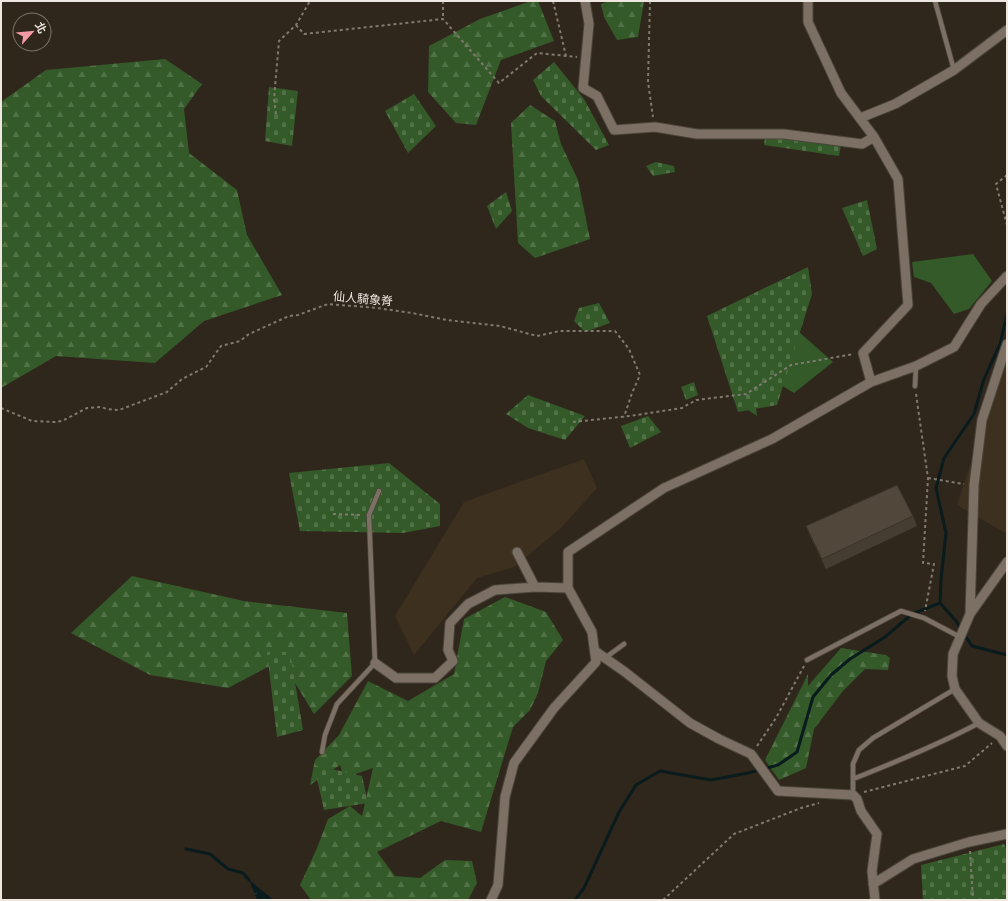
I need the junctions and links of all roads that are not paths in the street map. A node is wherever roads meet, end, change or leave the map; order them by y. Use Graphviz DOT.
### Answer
graph roads {
  1 [pos="585,1"];
  2 [pos="808,1"];
  3 [pos="935,1"];
  4 [pos="1007,30"];
  5 [pos="954,70"];
  6 [pos="860,118"];
  7 [pos="874,137"];
  8 [pos="1007,276"];
  9 [pos="1007,344"];
  10 [pos="916,366"];
  11 [pos="871,382"];
  12 [pos="915,386"];
  13 [pos="378,491"];
  14 [pos="517,552"];
  15 [pos="1007,562"];
  16 [pos="535,587"];
  17 [pos="568,588"];
  18 [pos="970,614"];
  19 [pos="960,637"];
  20 [pos="624,644"];
  21 [pos="595,651"];
  22 [pos="605,658"];
  23 [pos="807,660"];
  24 [pos="375,662"];
  25 [pos="955,689"];
  26 [pos="979,723"];
  27 [pos="1007,746"];
  28 [pos="322,752"];
  29 [pos="853,779"];
  30 [pos="853,795"];
  31 [pos="1007,834"];
  32 [pos="874,884"];
  33 [pos="492,900"];
  34 [pos="875,900"];
  1 -- 7 [label="street"];
  2 -- 6 [label="street"];
  3 -- 5 [label="lane"];
  4 -- 5 [label="street"];
  5 -- 6 [label="street"];
  6 -- 7 [label="street"];
  7 -- 11 [label="street"];
  8 -- 10 [label="street"];
  9 -- 18 [label="street"];
  10 -- 11 [label="street"];
  10 -- 12 [label="lane"];
  11 -- 17 [label="street"];
  13 -- 24 [label="lane"];
  14 -- 16 [label="street"];
  15 -- 18 [label="street"];
  16 -- 17 [label="street"];
  16 -- 24 [label="street"];
  17 -- 21 [label="street"];
  18 -- 19 [label="street"];
  19 -- 23 [label="lane"];
  19 -- 25 [label="street"];
  20 -- 22 [label="lane"];
  21 -- 22 [label="street"];
  21 -- 33 [label="street"];
  22 -- 30 [label="street"];
  24 -- 28 [label="lane"];
  25 -- 26 [label="street"];
  25 -- 29 [label="lane"];
  26 -- 27 [label="street"];
  26 -- 29 [label="lane"];
  29 -- 30 [label="lane"];
  30 -- 32 [label="street"];
  31 -- 32 [label="street"];
  32 -- 34 [label="street"];
}
